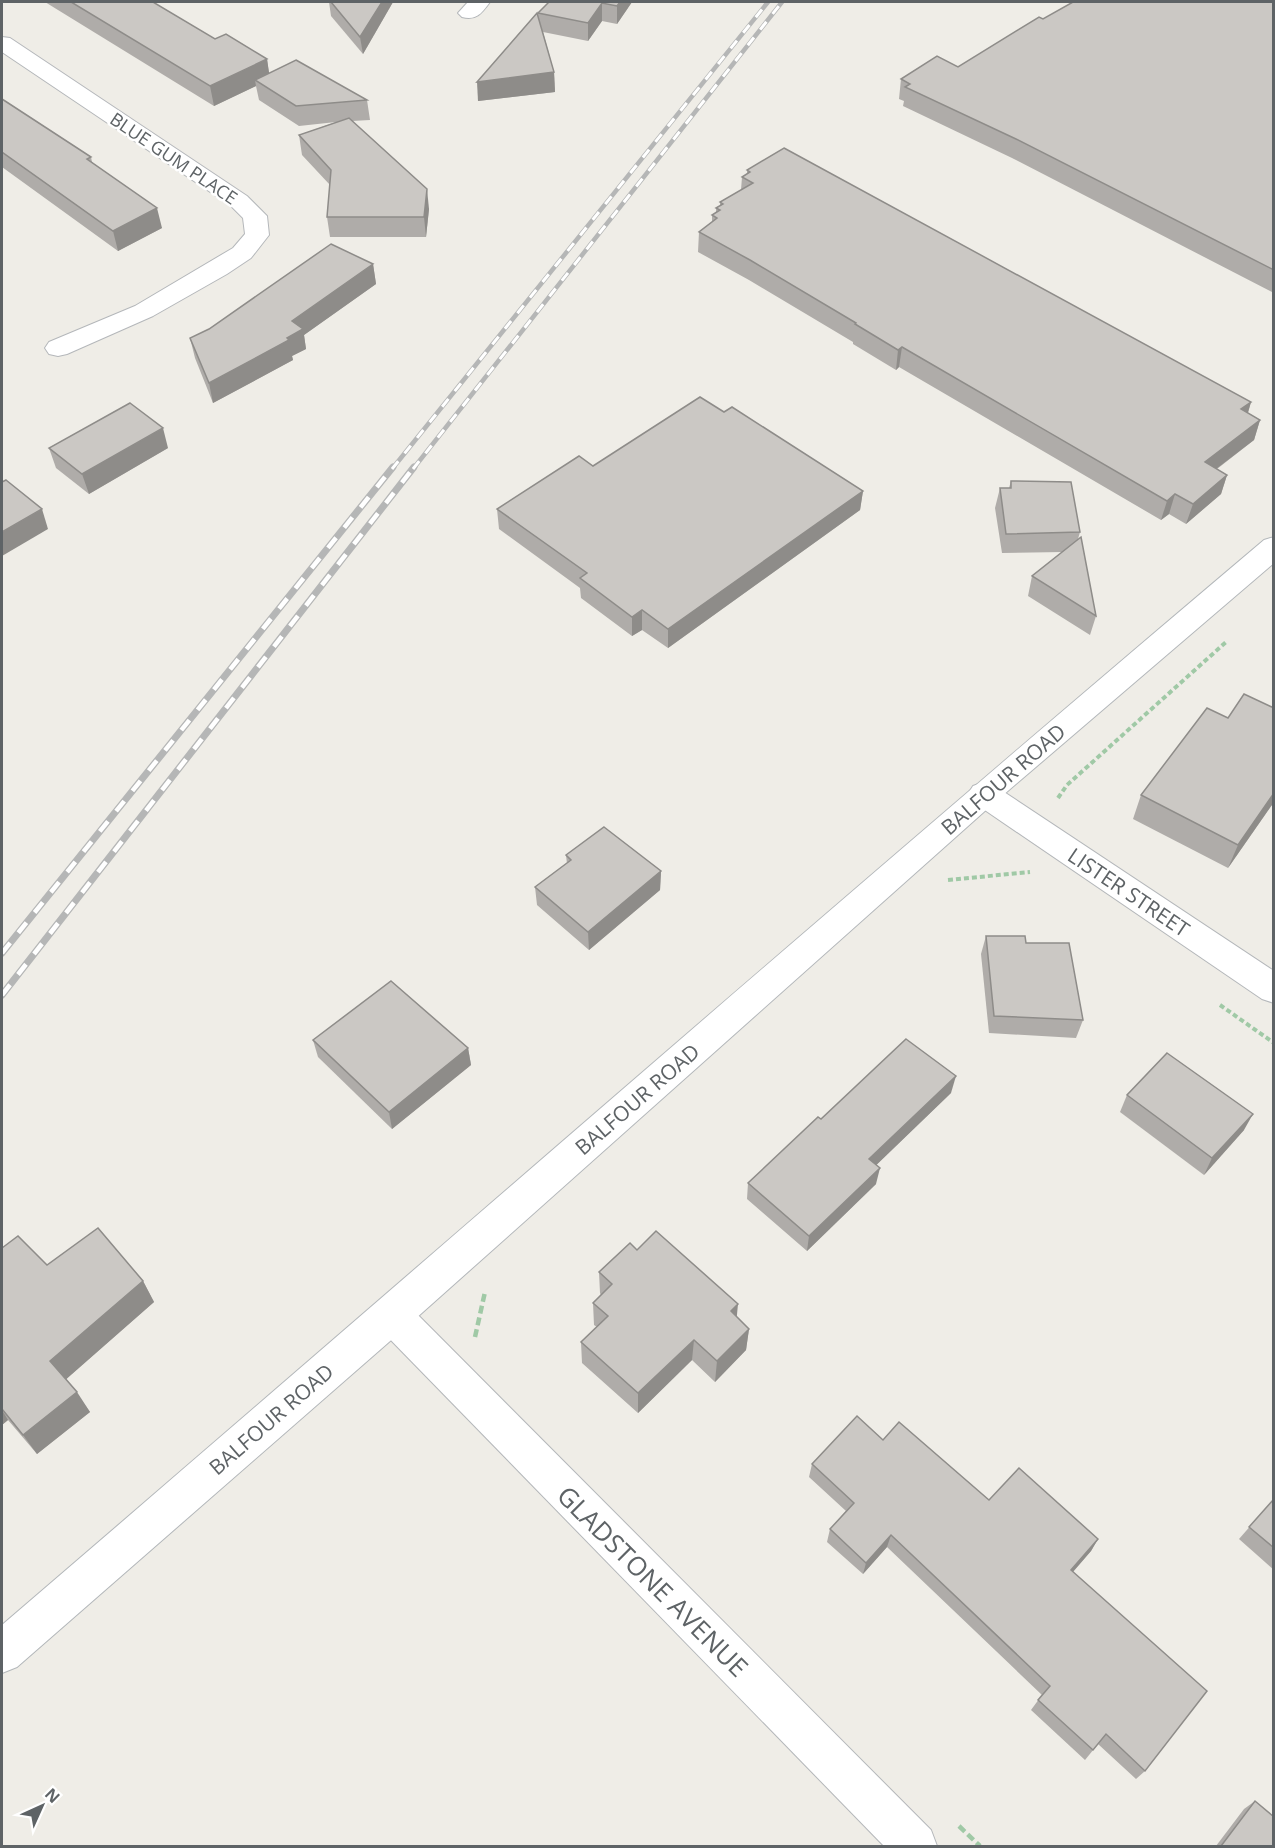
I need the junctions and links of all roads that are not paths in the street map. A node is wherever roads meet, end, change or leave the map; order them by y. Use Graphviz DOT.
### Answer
graph roads {
  1 [pos="2,43"];
  2 [pos="58,348"];
  3 [pos="1274,547"];
  4 [pos="984,794"];
  5 [pos="1274,990"];
  6 [pos="392,1315"];
  7 [pos="2,1652"];
  8 [pos="915,1846"];
  1 -- 2 [label="street, BLUE GUM PLACE"];
  3 -- 4 [label="street, BALFOUR ROAD"];
  4 -- 5 [label="street, LISTER STREET"];
  4 -- 6 [label="street, BALFOUR ROAD"];
  6 -- 7 [label="street, BALFOUR ROAD"];
  6 -- 8 [label="street, GLADSTONE AVENUE"];
}
